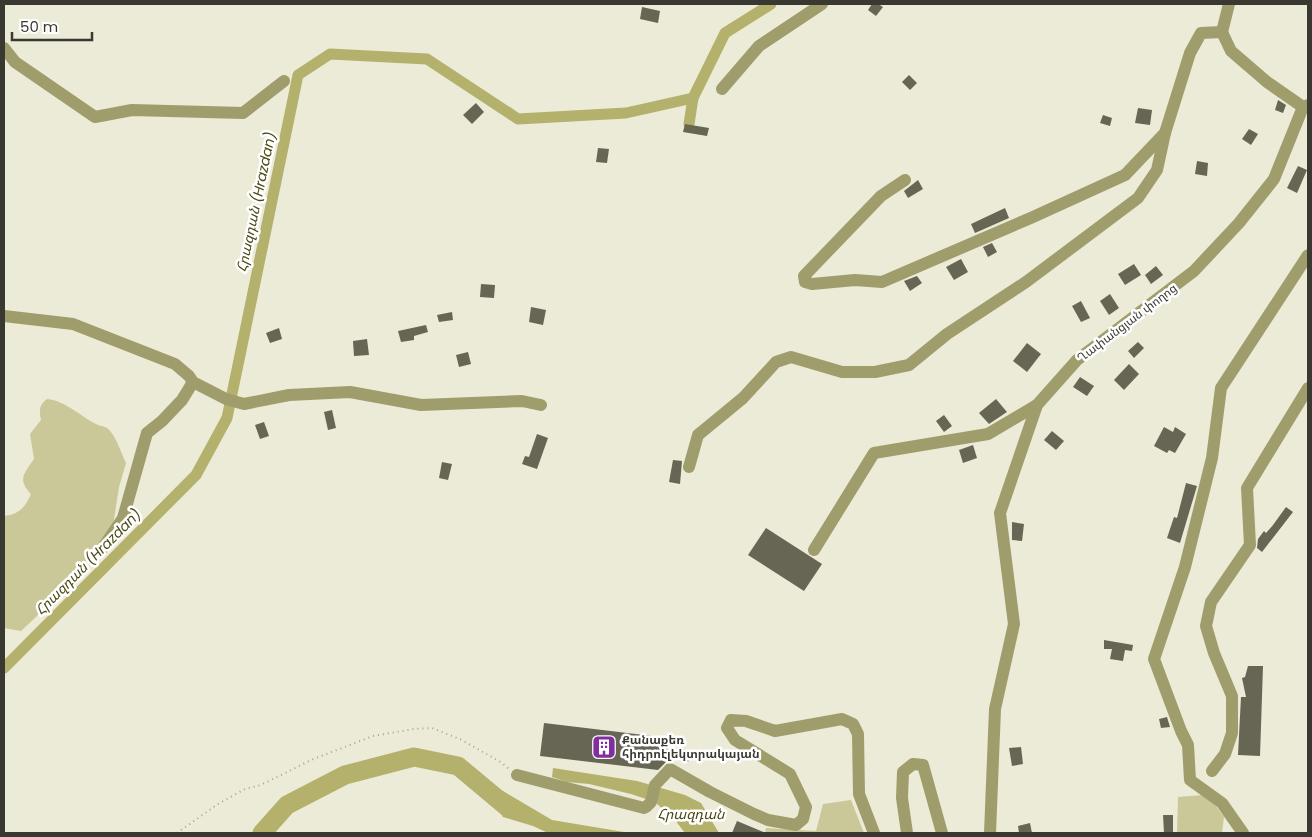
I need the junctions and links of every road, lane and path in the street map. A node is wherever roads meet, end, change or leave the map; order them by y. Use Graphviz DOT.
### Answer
graph roads {
  1 [pos="822,4"];
  2 [pos="1229,4"];
  3 [pos="1222,32"];
  4 [pos="4,48"];
  5 [pos="284,81"];
  6 [pos="722,89"];
  7 [pos="1306,106"];
  8 [pos="1164,134"];
  9 [pos="905,180"];
  10 [pos="1308,255"];
  11 [pos="4,316"];
  12 [pos="193,382"];
  13 [pos="1308,388"];
  14 [pos="541,405"];
  15 [pos="1037,405"];
  16 [pos="689,467"];
  17 [pos="102,548"];
  18 [pos="814,550"];
  19 [pos="1212,771"];
  20 [pos="517,775"];
  21 [pos="177,833"];
  22 [pos="874,833"];
  23 [pos="908,833"];
  24 [pos="942,833"];
  25 [pos="990,833"];
  26 [pos="1242,833"];
  1 -- 6 [label="street"];
  2 -- 3 [label="street"];
  3 -- 7 [label="street"];
  3 -- 8 [label="street"];
  4 -- 5 [label="street"];
  7 -- 15 [label="street, Ղափանցյան փողոց"];
  8 -- 9 [label="street"];
  8 -- 16 [label="street"];
  10 -- 26 [label="street"];
  11 -- 12 [label="street"];
  12 -- 14 [label="street"];
  12 -- 17 [label="street"];
  13 -- 19 [label="street"];
  15 -- 18 [label="street"];
  15 -- 25 [label="street, Ղափանցյան փողոց"];
  20 -- 21 [label="path"];
  20 -- 22 [label="street"];
  23 -- 24 [label="street"];
}
